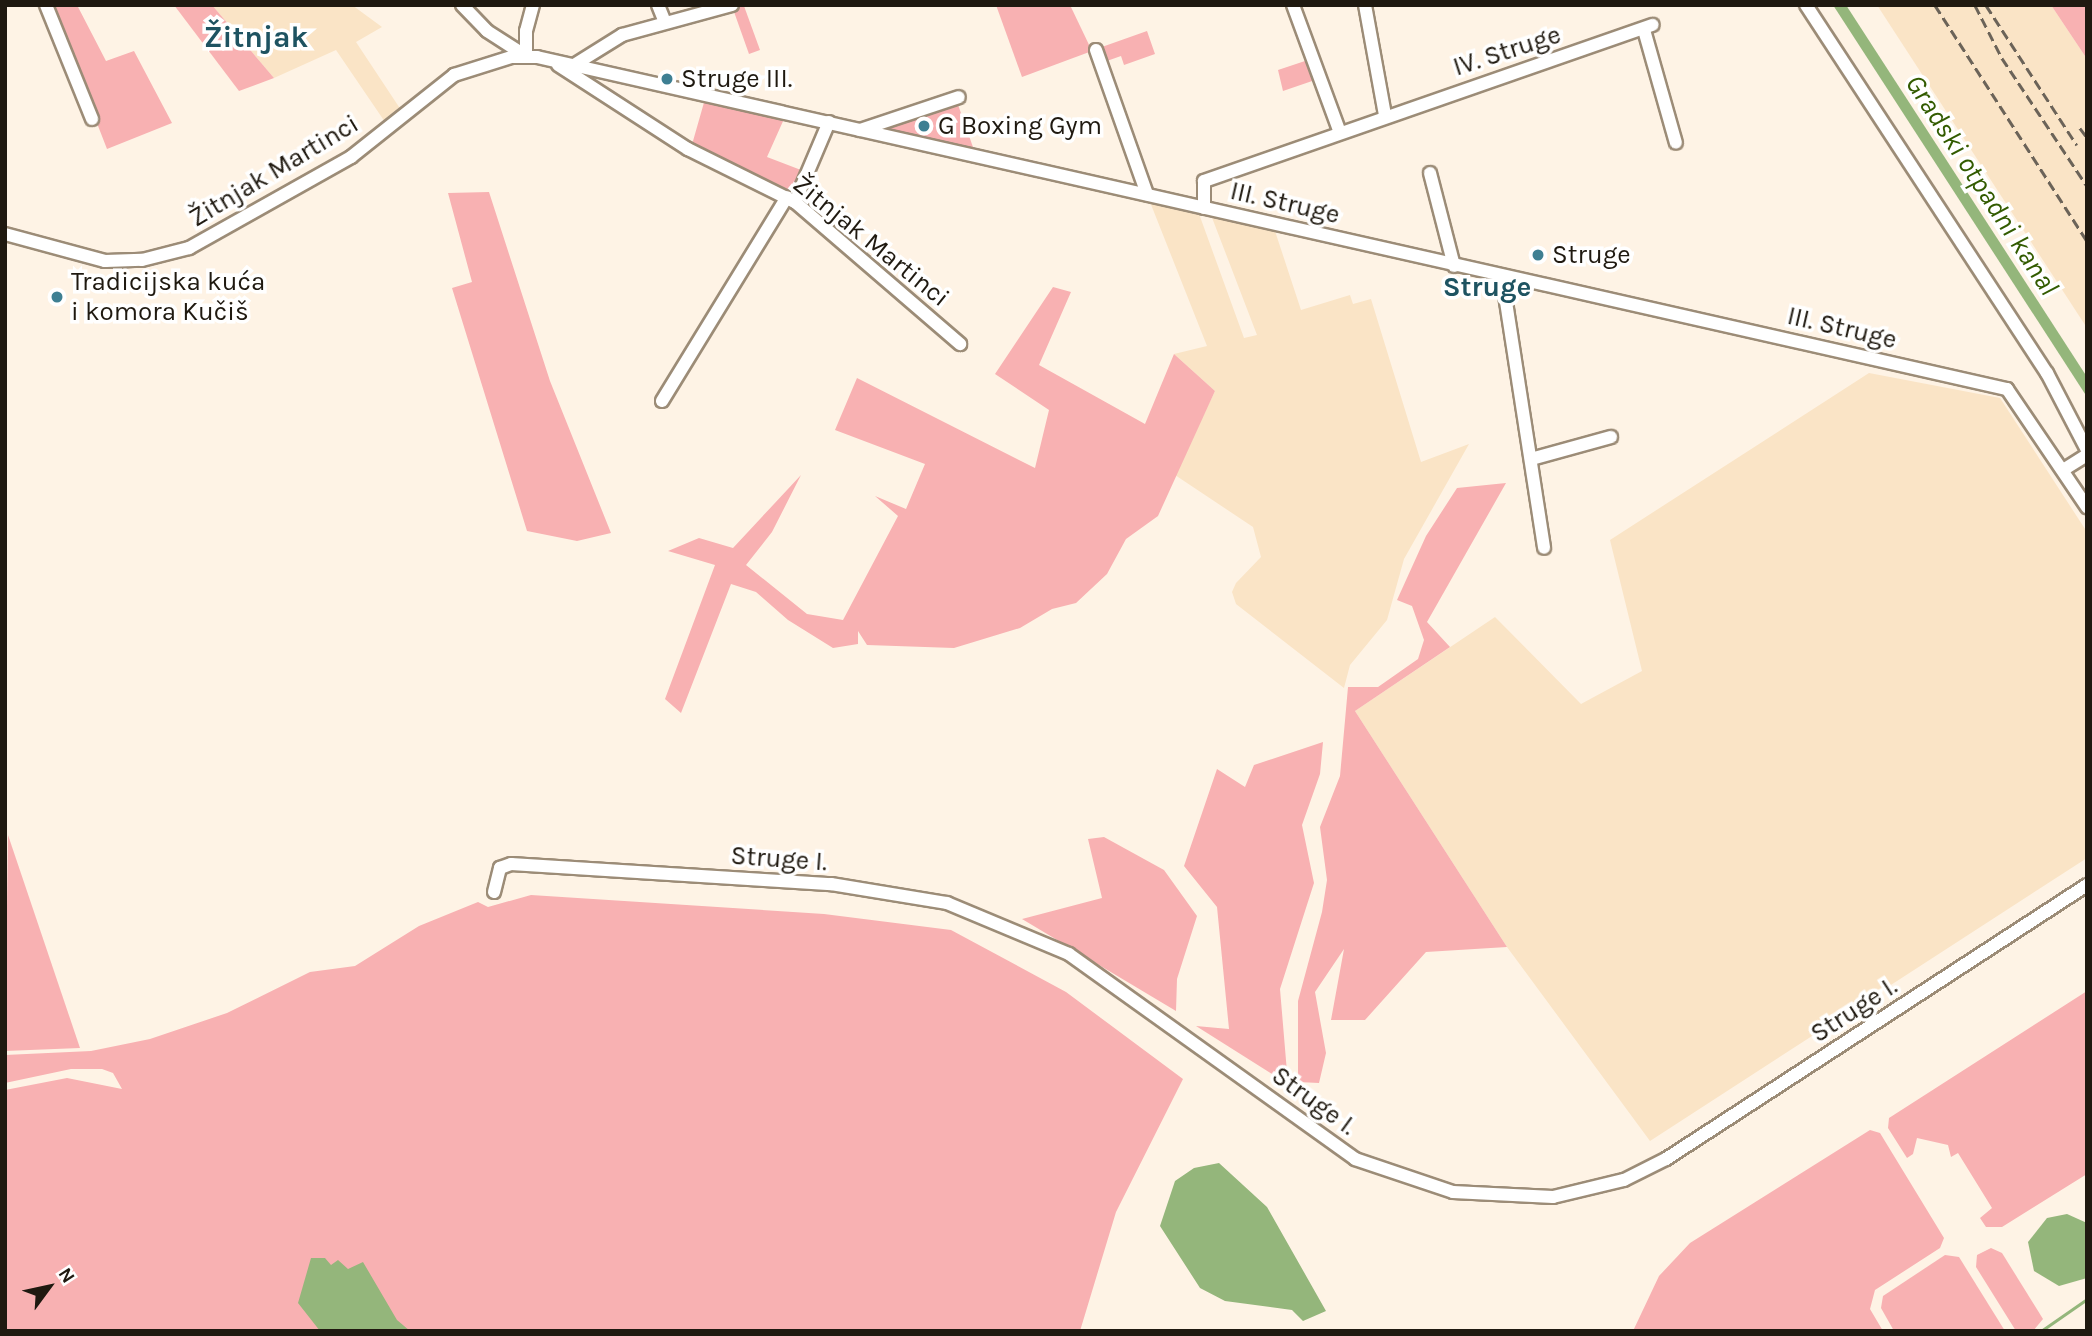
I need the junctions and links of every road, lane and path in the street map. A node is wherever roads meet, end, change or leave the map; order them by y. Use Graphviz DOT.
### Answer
graph roads {
  1 [pos="46,5"];
  2 [pos="462,5"];
  3 [pos="533,5"];
  4 [pos="658,5"];
  5 [pos="732,5"];
  6 [pos="1293,5"];
  7 [pos="1365,5"];
  8 [pos="1806,5"];
  9 [pos="665,22"];
  10 [pos="1096,50"];
  11 [pos="526,56"];
  12 [pos="550,59"];
  13 [pos="574,65"];
  14 [pos="960,97"];
  15 [pos="1385,115"];
  16 [pos="92,119"];
  17 [pos="829,122"];
  18 [pos="859,130"];
  19 [pos="1340,133"];
  20 [pos="1676,143"];
  21 [pos="1430,173"];
  22 [pos="1147,194"];
  23 [pos="791,200"];
  24 [pos="1204,208"];
  25 [pos="5,234"];
  26 [pos="1454,266"];
  27 [pos="1502,276"];
  28 [pos="960,344"];
  29 [pos="662,401"];
  30 [pos="1611,436"];
  31 [pos="2087,450"];
  32 [pos="2087,455"];
  33 [pos="1531,459"];
  34 [pos="2063,470"];
  35 [pos="2087,507"];
  36 [pos="1544,548"];
  37 [pos="2087,886"];
  38 [pos="494,892"];
  1 -- 16 [label="street"];
  2 -- 11 [label="street"];
  3 -- 11 [label="street"];
  4 -- 9 [label="street"];
  5 -- 9 [label="street"];
  6 -- 19 [label="street"];
  7 -- 15 [label="street"];
  8 -- 31 [label="street"];
  9 -- 13 [label="street"];
  10 -- 22 [label="street"];
  11 -- 12 [label="street, Žitnjak Martinci"];
  11 -- 25 [label="street, Žitnjak Martinci"];
  12 -- 13 [label="street, III. Struge"];
  12 -- 23 [label="street, Žitnjak Martinci"];
  13 -- 17 [label="street, III. Struge"];
  14 -- 18 [label="street"];
  15 -- 19 [label="street, IV. Struge"];
  15 -- 20 [label="street, IV. Struge"];
  17 -- 18 [label="street, III. Struge"];
  17 -- 23 [label="street"];
  18 -- 22 [label="street, III. Struge"];
  19 -- 24 [label="street, IV. Struge"];
  21 -- 26 [label="street"];
  22 -- 24 [label="street, III. Struge"];
  23 -- 28 [label="street, Žitnjak Martinci"];
  23 -- 29 [label="street"];
  24 -- 26 [label="street, III. Struge"];
  26 -- 27 [label="street, III. Struge"];
  27 -- 33 [label="street"];
  27 -- 34 [label="street, III. Struge"];
  30 -- 33 [label="street"];
  32 -- 34 [label="street"];
  33 -- 36 [label="street"];
  34 -- 35 [label="street, III. Struge"];
  37 -- 38 [label="street, Struge I."];
}
